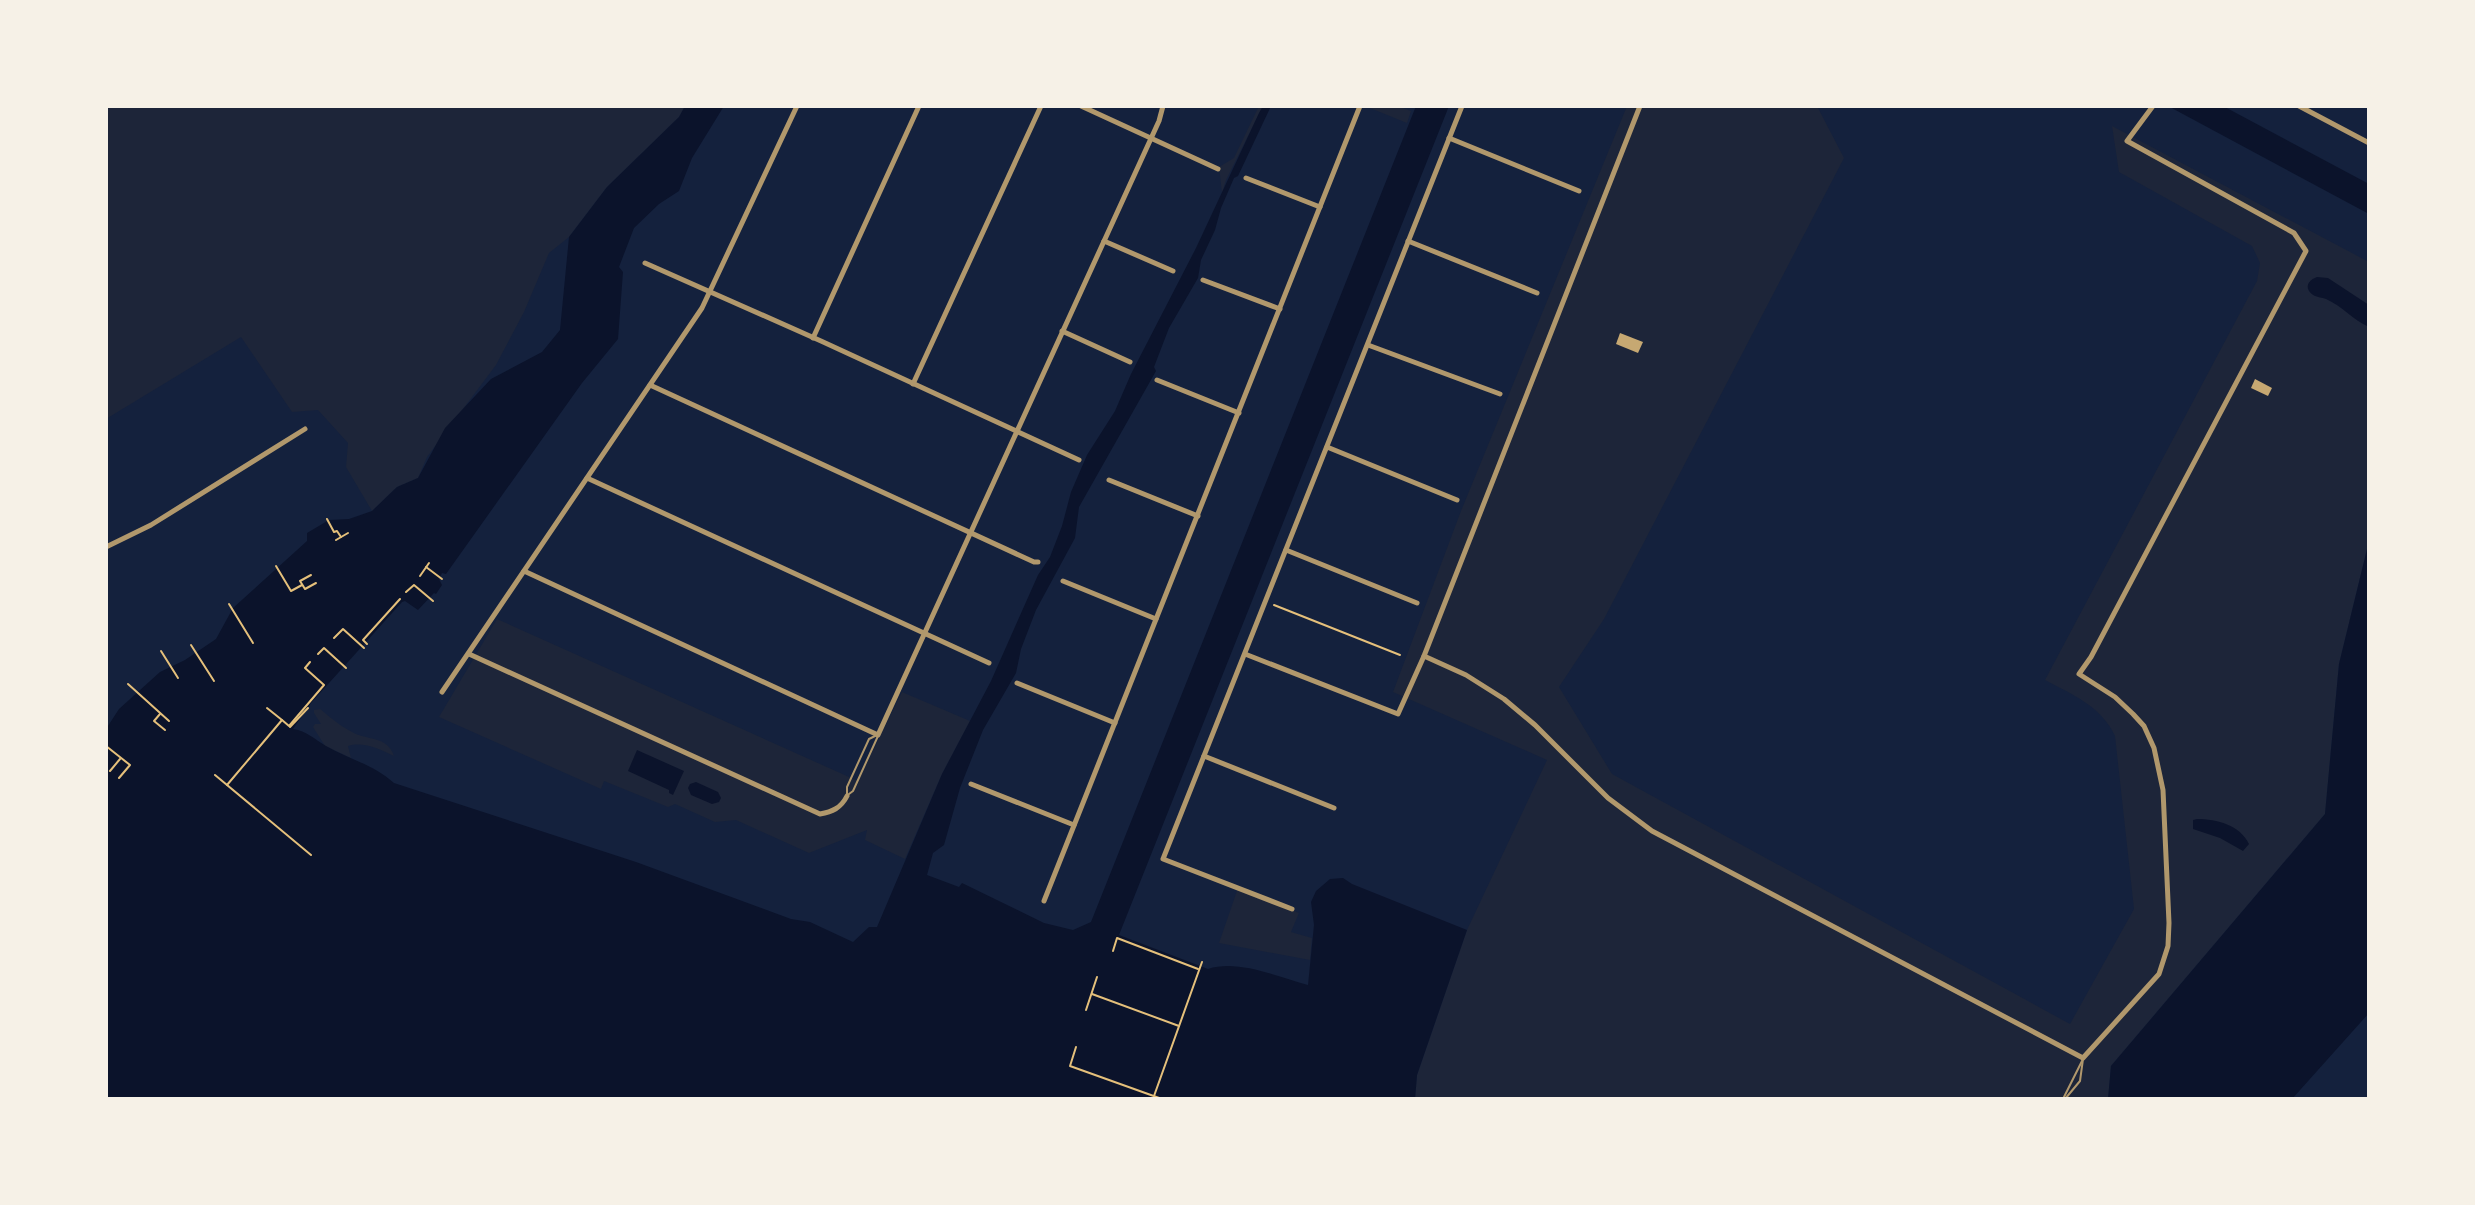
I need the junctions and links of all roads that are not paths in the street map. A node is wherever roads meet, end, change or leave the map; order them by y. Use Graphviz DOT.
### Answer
graph roads {
  1 [pos="797,106"];
  2 [pos="919,106"];
  3 [pos="1041,106"];
  4 [pos="1081,106"];
  5 [pos="1163,106"];
  6 [pos="1360,106"];
  7 [pos="1462,106"];
  8 [pos="1640,106"];
  9 [pos="2153,106"];
  10 [pos="2299,106"];
  11 [pos="1150,138"];
  12 [pos="1449,138"];
  13 [pos="2369,143"];
  14 [pos="1218,169"];
  15 [pos="1246,178"];
  16 [pos="1579,191"];
  17 [pos="1320,207"];
  18 [pos="1104,241"];
  19 [pos="1408,241"];
  20 [pos="645,263"];
  21 [pos="1173,271"];
  22 [pos="1203,280"];
  23 [pos="710,291"];
  24 [pos="1537,293"];
  25 [pos="1280,309"];
  26 [pos="1062,331"];
  27 [pos="813,338"];
  28 [pos="1368,345"];
  29 [pos="1130,362"];
  30 [pos="1157,380"];
  31 [pos="913,384"];
  32 [pos="650,385"];
  33 [pos="1500,394"];
  34 [pos="1239,413"];
  35 [pos="305,429"];
  36 [pos="1016,432"];
  37 [pos="1327,447"];
  38 [pos="1079,460"];
  39 [pos="587,478"];
  40 [pos="1109,480"];
  41 [pos="1457,500"];
  42 [pos="1198,516"];
  43 [pos="970,533"];
  44 [pos="106,547"];
  45 [pos="1286,550"];
  46 [pos="1038,562"];
  47 [pos="524,571"];
  48 [pos="1063,581"];
  49 [pos="1417,603"];
  50 [pos="1156,619"];
  51 [pos="923,633"];
  52 [pos="469,654"];
  53 [pos="1245,654"];
  54 [pos="1424,656"];
  55 [pos="989,663"];
  56 [pos="1017,683"];
  57 [pos="442,692"];
  58 [pos="1115,723"];
  59 [pos="878,735"];
  60 [pos="1204,756"];
  61 [pos="971,784"];
  62 [pos="847,796"];
  63 [pos="1334,808"];
  64 [pos="1074,825"];
  65 [pos="1044,901"];
  66 [pos="1292,909"];
  67 [pos="2083,1058"];
  68 [pos="2064,1099"];
  1 -- 23 [label="street"];
  2 -- 27 [label="street"];
  3 -- 31 [label="street"];
  4 -- 11 [label="street"];
  5 -- 11 [label="street"];
  6 -- 17 [label="street"];
  7 -- 12 [label="street"];
  8 -- 54 [label="street"];
  9 -- 67 [label="street"];
  10 -- 13 [label="street"];
  11 -- 14 [label="street"];
  11 -- 18 [label="street"];
  12 -- 16 [label="street"];
  12 -- 19 [label="street"];
  15 -- 17 [label="street"];
  17 -- 25 [label="street"];
  18 -- 21 [label="street"];
  18 -- 26 [label="street"];
  19 -- 24 [label="street"];
  19 -- 28 [label="street"];
  20 -- 23 [label="street"];
  22 -- 25 [label="street"];
  23 -- 27 [label="street"];
  23 -- 32 [label="street"];
  25 -- 34 [label="street"];
  26 -- 29 [label="street"];
  26 -- 36 [label="street"];
  27 -- 31 [label="street"];
  28 -- 33 [label="street"];
  28 -- 37 [label="street"];
  30 -- 34 [label="street"];
  31 -- 36 [label="street"];
  32 -- 39 [label="street"];
  32 -- 43 [label="street"];
  34 -- 42 [label="street"];
  35 -- 44 [label="street"];
  36 -- 38 [label="street"];
  36 -- 43 [label="street"];
  37 -- 41 [label="street"];
  37 -- 45 [label="street"];
  39 -- 47 [label="street"];
  39 -- 51 [label="street"];
  40 -- 42 [label="street"];
  42 -- 50 [label="street"];
  43 -- 46 [label="street"];
  43 -- 51 [label="street"];
  45 -- 49 [label="street"];
  45 -- 53 [label="street"];
  47 -- 52 [label="street"];
  47 -- 59 [label="street"];
  48 -- 50 [label="street"];
  50 -- 58 [label="street"];
  51 -- 55 [label="street"];
  51 -- 59 [label="street"];
  52 -- 57 [label="street"];
  52 -- 62 [label="street"];
  53 -- 54 [label="street"];
  53 -- 60 [label="street"];
  54 -- 67 [label="street"];
  56 -- 58 [label="street"];
  58 -- 64 [label="street"];
  59 -- 62 [label="lane"];
  59 -- 62 [label="lane"];
  60 -- 63 [label="street"];
  60 -- 66 [label="street"];
  61 -- 64 [label="street"];
  64 -- 65 [label="street"];
  67 -- 68 [label="lane"];
  67 -- 68 [label="lane"];
}
